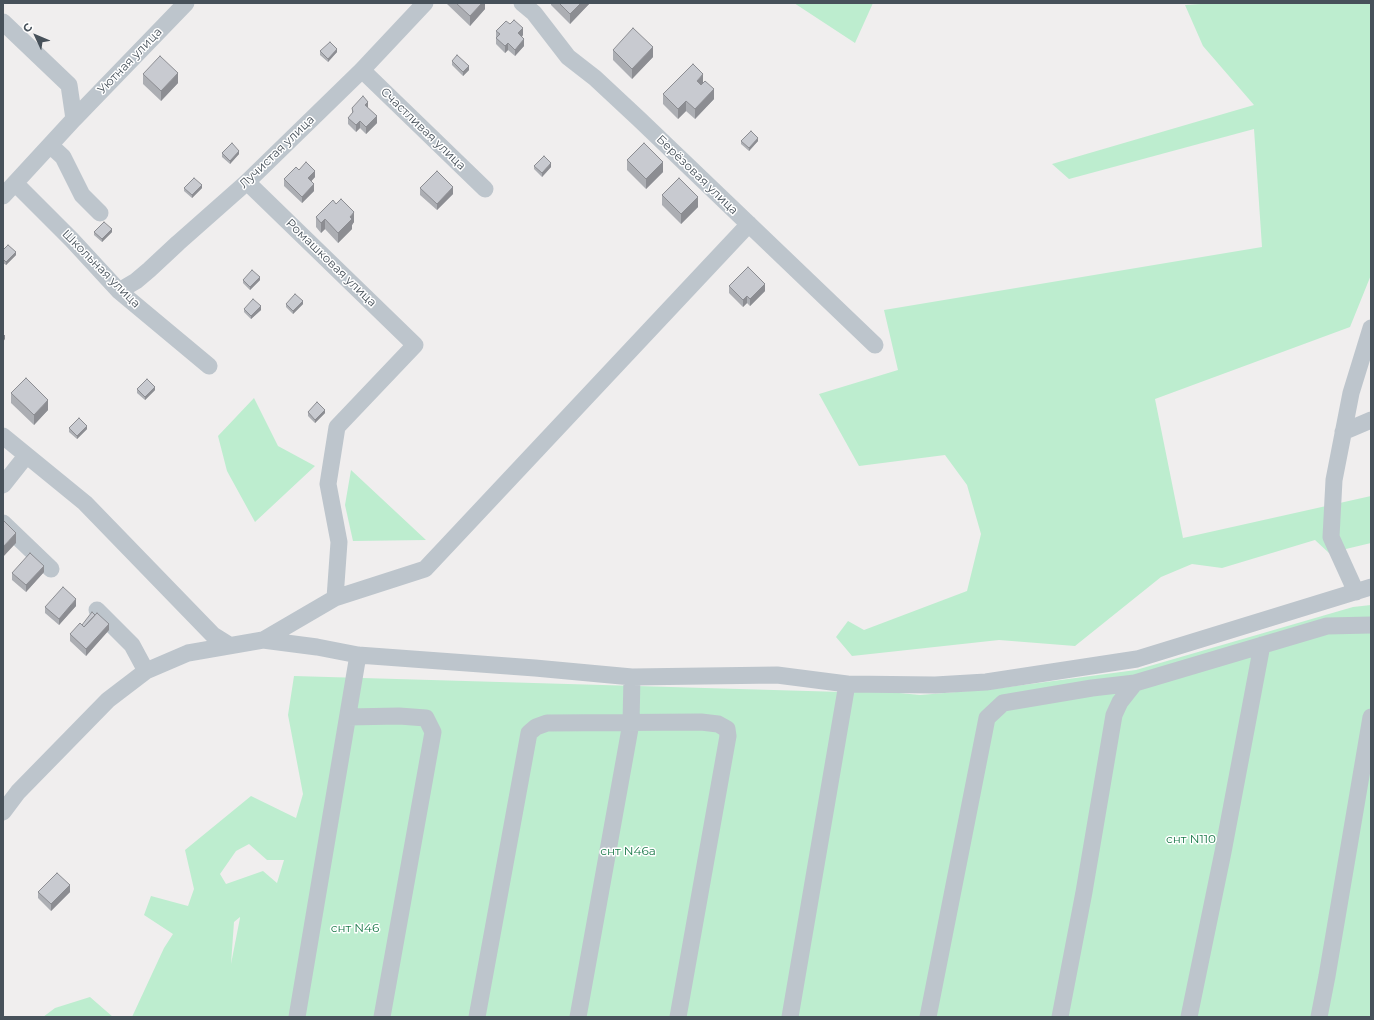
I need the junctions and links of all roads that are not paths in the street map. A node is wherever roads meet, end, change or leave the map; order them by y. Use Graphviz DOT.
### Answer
graph roads {
  1 [pos="186,3"];
  2 [pos="425,3"];
  3 [pos="522,3"];
  4 [pos="3,22"];
  5 [pos="362,70"];
  6 [pos="74,119"];
  7 [pos="50,145"];
  8 [pos="247,182"];
  9 [pos="15,183"];
  10 [pos="485,189"];
  11 [pos="3,196"];
  12 [pos="100,213"];
  13 [pos="749,224"];
  14 [pos="119,291"];
  15 [pos="1371,328"];
  16 [pos="875,345"];
  17 [pos="209,366"];
  18 [pos="1371,420"];
  19 [pos="1343,432"];
  20 [pos="3,436"];
  21 [pos="26,456"];
  22 [pos="3,485"];
  23 [pos="3,523"];
  24 [pos="51,569"];
  25 [pos="1366,591"];
  26 [pos="335,598"];
  27 [pos="97,610"];
  28 [pos="1371,624"];
  29 [pos="263,640"];
  30 [pos="229,645"];
  31 [pos="1262,645"];
  32 [pos="358,655"];
  33 [pos="146,671"];
  34 [pos="632,676"];
  35 [pos="1135,683"];
  36 [pos="847,684"];
  37 [pos="348,717"];
  38 [pos="1371,717"];
  39 [pos="631,723"];
  40 [pos="3,812"];
  41 [pos="297,1017"];
  42 [pos="382,1017"];
  43 [pos="477,1017"];
  44 [pos="578,1017"];
  45 [pos="678,1017"];
  46 [pos="790,1017"];
  47 [pos="928,1017"];
  48 [pos="1060,1017"];
  49 [pos="1189,1017"];
  50 [pos="1319,1017"];
  1 -- 6 [label="street, Уютная улица"];
  2 -- 5 [label="street, Лучистая улица"];
  3 -- 13 [label="street, Берёзовая улица"];
  4 -- 6 [label="street"];
  5 -- 8 [label="street, Лучистая улица"];
  5 -- 10 [label="street, Счастливая улица"];
  6 -- 7 [label="street, Уютная улица"];
  7 -- 9 [label="street"];
  7 -- 12 [label="street"];
  8 -- 14 [label="street, Лучистая улица"];
  8 -- 26 [label="street, Ромашковая улица"];
  9 -- 11 [label="street"];
  9 -- 14 [label="street, Школьная улица"];
  13 -- 16 [label="street, Берёзовая улица"];
  13 -- 26 [label="street"];
  14 -- 17 [label="street, Школьная улица"];
  15 -- 19 [label="street"];
  18 -- 19 [label="street"];
  19 -- 25 [label="street"];
  20 -- 21 [label="street"];
  21 -- 22 [label="street"];
  21 -- 30 [label="street"];
  23 -- 24 [label="street"];
  25 -- 36 [label="street"];
  26 -- 29 [label="street"];
  27 -- 33 [label="street"];
  28 -- 31 [label="street"];
  29 -- 30 [label="street"];
  29 -- 32 [label="street"];
  30 -- 33 [label="street"];
  31 -- 35 [label="street"];
  31 -- 49 [label="street"];
  32 -- 34 [label="street"];
  32 -- 37 [label="street"];
  33 -- 40 [label="street"];
  34 -- 36 [label="street"];
  34 -- 39 [label="street"];
  35 -- 47 [label="street"];
  35 -- 48 [label="street"];
  36 -- 46 [label="street"];
  37 -- 41 [label="street"];
  37 -- 42 [label="street"];
  38 -- 50 [label="street"];
  39 -- 43 [label="street"];
  39 -- 44 [label="street"];
  39 -- 45 [label="street"];
}
